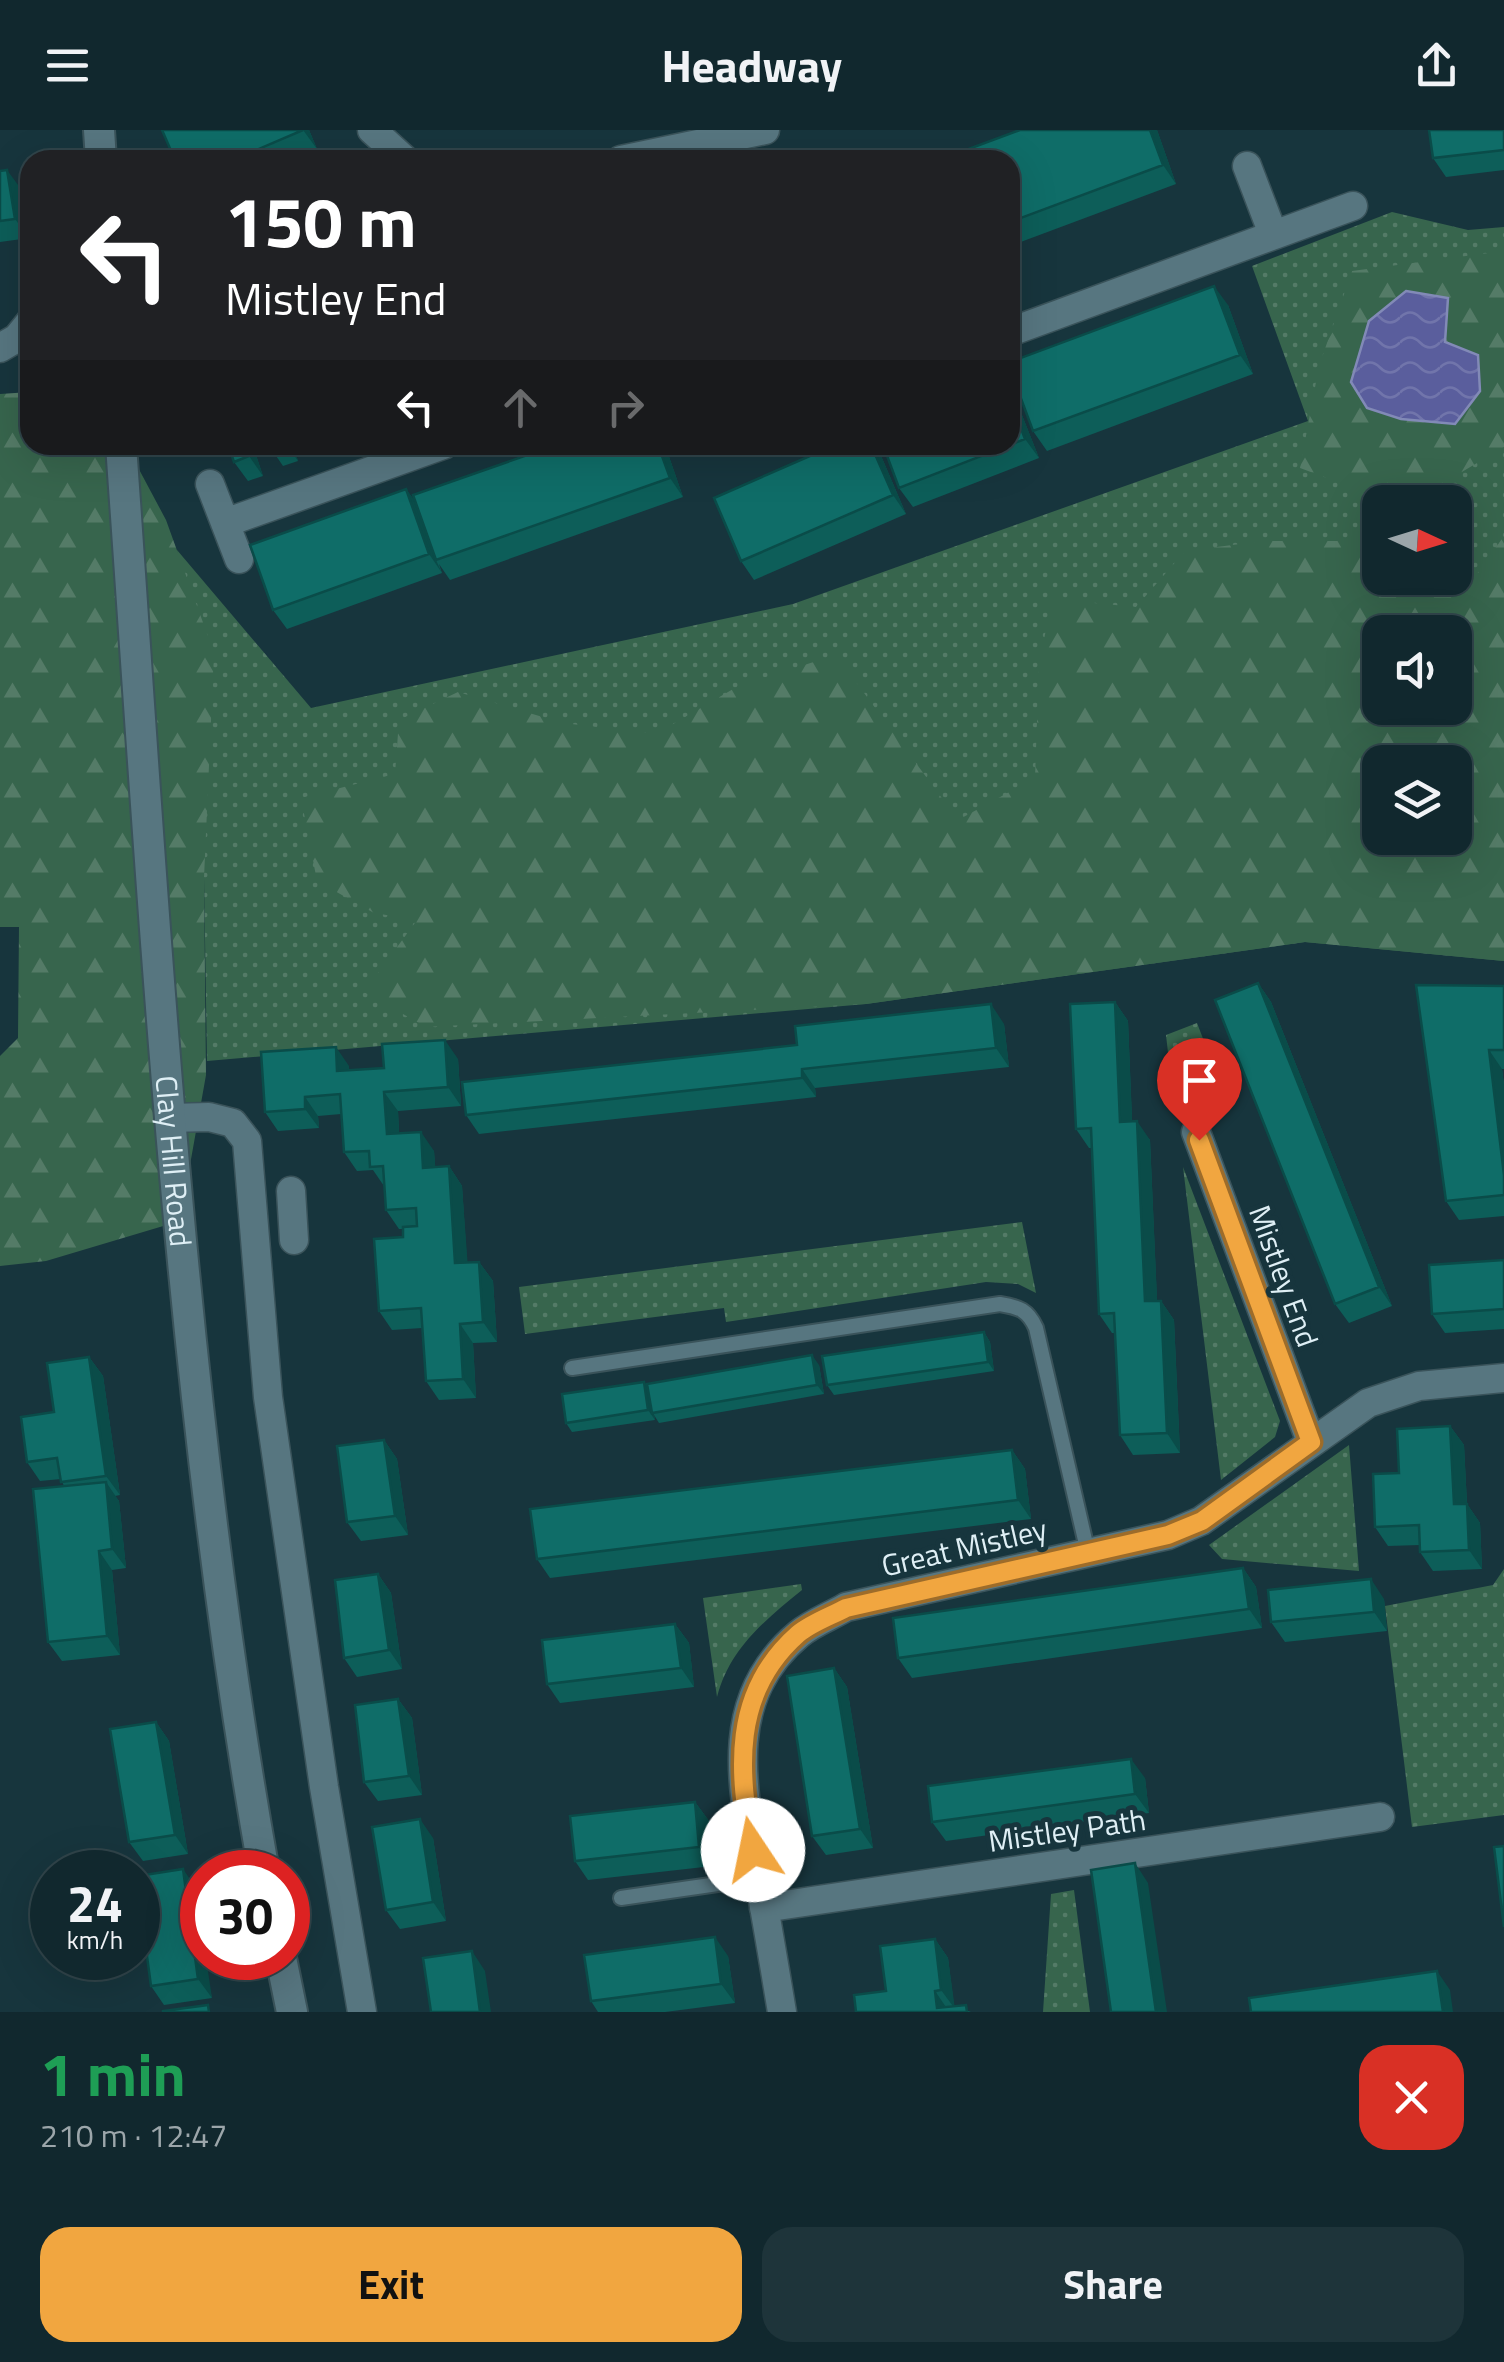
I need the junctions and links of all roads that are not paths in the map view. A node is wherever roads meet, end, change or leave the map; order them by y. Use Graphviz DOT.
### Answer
graph roads {
  1 [pos="372,130"];
  2 [pos="765,130"];
  3 [pos="394,150"];
  4 [pos="671,150"];
  5 [pos="1247,166"];
  6 [pos="1353,206"];
  7 [pos="1273,234"];
  8 [pos="1020,328"];
  9 [pos="122,455"];
  10 [pos="415,455"];
  11 [pos="210,484"];
  12 [pos="226,523"];
  13 [pos="239,559"];
  14 [pos="169,1118"];
  15 [pos="1196,1132"];
  16 [pos="292,1216"];
  17 [pos="254,1219"];
  18 [pos="572,1368"];
  19 [pos="1504,1378"];
  20 [pos="1311,1442"];
  21 [pos="1088,1553"];
  22 [pos="1380,1817"];
  23 [pos="260,1850"];
  24 [pos="759,1878"];
  25 [pos="620,1898"];
  26 [pos="764,1908"];
  27 [pos="285,1980"];
  28 [pos="292,2012"];
  29 [pos="362,2012"];
  30 [pos="782,2012"];
  1 -- 3 [label="street"];
  2 -- 4 [label="street"];
  5 -- 7 [label="street"];
  6 -- 7 [label="street"];
  7 -- 8 [label="street"];
  9 -- 14 [label="street, Clay Hill Road"];
  10 -- 12 [label="street"];
  11 -- 12 [label="street"];
  12 -- 13 [label="street"];
  14 -- 17 [label="street"];
  14 -- 23 [label="street, Clay Hill Road"];
  15 -- 20 [label="street, Mistley End"];
  16 -- 17 [label="street"];
  17 -- 29 [label="street"];
  18 -- 21 [label="lane"];
  19 -- 20 [label="street, Great Mistley"];
  20 -- 21 [label="street, Great Mistley"];
  21 -- 24 [label="street, Great Mistley"];
  22 -- 26 [label="street, Mistley Path"];
  24 -- 25 [label="lane"];
  24 -- 26 [label="street, Great Mistley"];
  26 -- 30 [label="street, Great Mistley"];
  27 -- 28 [label="street"];
}
